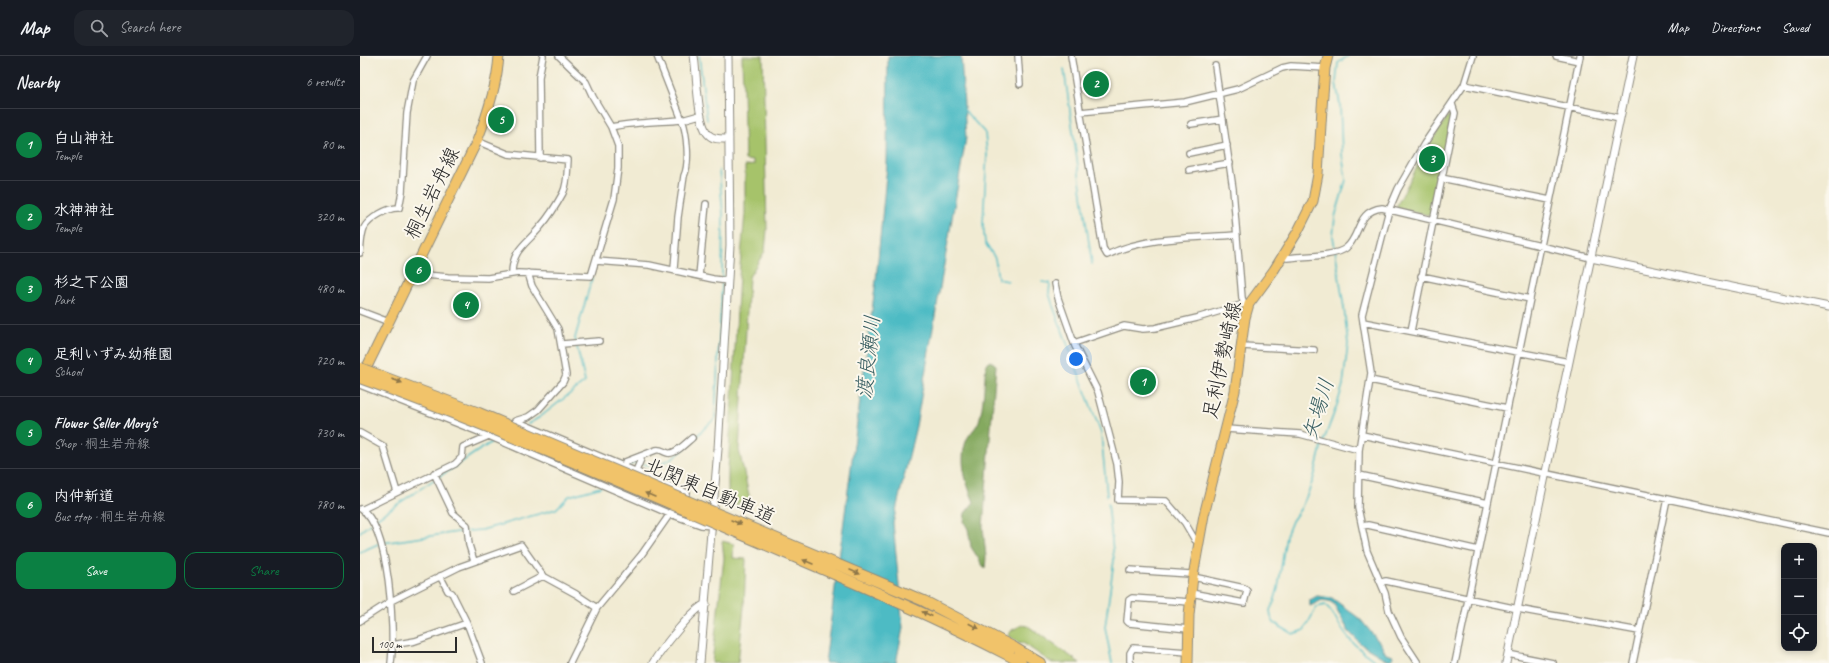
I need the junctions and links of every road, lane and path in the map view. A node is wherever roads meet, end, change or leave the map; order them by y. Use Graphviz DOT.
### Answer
graph roads {
  1 [pos="427,56"];
  2 [pos="499,56"];
  3 [pos="543,56"];
  4 [pos="559,56"];
  5 [pos="657,56"];
  6 [pos="694,56"];
  7 [pos="728,56"];
  8 [pos="1018,56"];
  9 [pos="1071,56"];
  10 [pos="1328,56"];
  11 [pos="1473,56"];
  12 [pos="1556,56"];
  13 [pos="1633,56"];
  14 [pos="1580,59"];
  15 [pos="1215,66"];
  16 [pos="1325,68"];
  17 [pos="1020,84"];
  18 [pos="1464,85"];
  19 [pos="1218,95"];
  20 [pos="1452,104"];
  21 [pos="1570,107"];
  22 [pos="1080,112"];
  23 [pos="700,115"];
  24 [pos="1620,118"];
  25 [pos="1223,119"];
  26 [pos="682,120"];
  27 [pos="1191,124"];
  28 [pos="610,127"];
  29 [pos="729,139"];
  30 [pos="477,140"];
  31 [pos="1227,145"];
  32 [pos="1189,153"];
  33 [pos="540,158"];
  34 [pos="1230,163"];
  35 [pos="1189,170"];
  36 [pos="1442,178"];
  37 [pos="1550,200"];
  38 [pos="706,204"];
  39 [pos="1389,210"];
  40 [pos="1432,220"];
  41 [pos="1237,235"];
  42 [pos="1541,246"];
  43 [pos="360,253"];
  44 [pos="1282,256"];
  45 [pos="1591,258"];
  46 [pos="596,261"];
  47 [pos="674,269"];
  48 [pos="528,273"];
  49 [pos="414,274"];
  50 [pos="512,274"];
  51 [pos="700,276"];
  52 [pos="1421,276"];
  53 [pos="728,280"];
  54 [pos="1055,284"];
  55 [pos="1530,299"];
  56 [pos="1246,304"];
  57 [pos="1829,307"];
  58 [pos="360,311"];
  59 [pos="389,322"];
  60 [pos="1363,322"];
  61 [pos="1411,331"];
  62 [pos="599,341"];
  63 [pos="1074,343"];
  64 [pos="562,344"];
  65 [pos="1242,346"];
  66 [pos="1314,350"];
  67 [pos="1519,352"];
  68 [pos="1569,362"];
  69 [pos="360,368"];
  70 [pos="360,378"];
  71 [pos="1370,380"];
  72 [pos="360,384"];
  73 [pos="1507,408"];
  74 [pos="516,421"];
  75 [pos="1226,429"];
  76 [pos="360,434"];
  77 [pos="1362,435"];
  78 [pos="489,436"];
  79 [pos="692,438"];
  80 [pos="1359,450"];
  81 [pos="640,456"];
  82 [pos="624,462"];
  83 [pos="1496,463"];
  84 [pos="636,472"];
  85 [pos="434,473"];
  86 [pos="1546,473"];
  87 [pos="1359,475"];
  88 [pos="397,492"];
  89 [pos="1667,499"];
  90 [pos="1488,503"];
  91 [pos="362,509"];
  92 [pos="670,514"];
  93 [pos="713,526"];
  94 [pos="1362,526"];
  95 [pos="1829,533"];
  96 [pos="1199,542"];
  97 [pos="1478,550"];
  98 [pos="474,561"];
  99 [pos="1130,570"];
  100 [pos="440,576"];
  101 [pos="543,576"];
  102 [pos="1193,576"];
  103 [pos="1381,582"];
  104 [pos="514,591"];
  105 [pos="1190,598"];
  106 [pos="1468,598"];
  107 [pos="391,601"];
  108 [pos="706,604"];
  109 [pos="597,608"];
  110 [pos="1518,609"];
  111 [pos="360,621"];
  112 [pos="467,623"];
  113 [pos="1188,629"];
  114 [pos="1640,631"];
  115 [pos="392,645"];
  116 [pos="1012,652"];
  117 [pos="1188,652"];
  118 [pos="1508,654"];
  119 [pos="391,663"];
  120 [pos="482,663"];
  121 [pos="570,663"];
  122 [pos="653,663"];
  123 [pos="700,663"];
  124 [pos="1021,663"];
  125 [pos="1040,663"];
  126 [pos="1132,663"];
  127 [pos="1188,663"];
  128 [pos="1418,663"];
  129 [pos="1455,663"];
  130 [pos="1506,663"];
  131 [pos="1553,663"];
  132 [pos="1633,663"];
  1 -- 43 [label="street"];
  2 -- 30 [label="main road, 桐生岩舟線"];
  3 -- 33 [label="street"];
  4 -- 28 [label="street"];
  5 -- 26 [label="street"];
  6 -- 23 [label="street"];
  7 -- 29 [label="street"];
  8 -- 17 [label="street"];
  9 -- 22 [label="street"];
  10 -- 16 [label="main road, 足利伊勢崎線"];
  11 -- 18 [label="street"];
  12 -- 14 [label="street"];
  13 -- 24 [label="street"];
  14 -- 21 [label="street"];
  15 -- 19 [label="street"];
  16 -- 19 [label="street"];
  16 -- 44 [label="main road, 足利伊勢崎線"];
  18 -- 20 [label="street"];
  18 -- 21 [label="street"];
  19 -- 22 [label="street"];
  19 -- 25 [label="street"];
  20 -- 36 [label="street"];
  20 -- 39 [label="street"];
  21 -- 24 [label="street"];
  21 -- 37 [label="street"];
  22 -- 41 [label="street"];
  23 -- 26 [label="street"];
  23 -- 29 [label="street"];
  24 -- 45 [label="street"];
  25 -- 27 [label="street"];
  25 -- 31 [label="street"];
  26 -- 28 [label="street"];
  26 -- 47 [label="street"];
  28 -- 46 [label="street"];
  29 -- 53 [label="street"];
  30 -- 33 [label="street"];
  30 -- 49 [label="main road, 桐生岩舟線"];
  31 -- 32 [label="street"];
  31 -- 34 [label="street"];
  33 -- 50 [label="street"];
  34 -- 35 [label="street"];
  34 -- 41 [label="street"];
  36 -- 37 [label="street"];
  36 -- 40 [label="street"];
  37 -- 42 [label="street"];
  38 -- 51 [label="street"];
  39 -- 40 [label="street"];
  39 -- 44 [label="street"];
  39 -- 60 [label="street"];
  40 -- 42 [label="street"];
  40 -- 52 [label="street"];
  41 -- 56 [label="street"];
  42 -- 45 [label="street"];
  42 -- 55 [label="street"];
  44 -- 56 [label="main road, 足利伊勢崎線"];
  45 -- 57 [label="street"];
  45 -- 68 [label="street"];
  46 -- 47 [label="street"];
  46 -- 48 [label="street"];
  47 -- 51 [label="street"];
  48 -- 50 [label="street"];
  48 -- 64 [label="street"];
  49 -- 50 [label="street"];
  49 -- 59 [label="main road, 桐生岩舟線"];
  51 -- 53 [label="street"];
  52 -- 55 [label="street"];
  52 -- 61 [label="street"];
  53 -- 93 [label="street"];
  54 -- 63 [label="street"];
  55 -- 67 [label="street"];
  56 -- 63 [label="street"];
  56 -- 65 [label="main road, 足利伊勢崎線"];
  58 -- 59 [label="street"];
  59 -- 72 [label="main road, 桐生岩舟線"];
  60 -- 61 [label="street"];
  60 -- 71 [label="street"];
  61 -- 67 [label="street"];
  62 -- 64 [label="street"];
  63 -- 96 [label="street"];
  64 -- 74 [label="street"];
  65 -- 66 [label="street"];
  65 -- 75 [label="main road, 足利伊勢崎線"];
  67 -- 68 [label="street"];
  67 -- 73 [label="street"];
  68 -- 86 [label="street"];
  69 -- 116 [label="highway, 北関東自動車道, one-way, bridge"];
  116 -- 70 [label="highway, 北関東自動車道, one-way, bridge"];
  71 -- 73 [label="street"];
  71 -- 77 [label="street"];
  72 -- 78 [label="street"];
  73 -- 83 [label="street"];
  74 -- 78 [label="street"];
  74 -- 84 [label="street"];
  75 -- 80 [label="street"];
  75 -- 96 [label="main road, 足利伊勢崎線"];
  76 -- 88 [label="street"];
  77 -- 80 [label="street"];
  77 -- 83 [label="street"];
  78 -- 85 [label="street"];
  78 -- 92 [label="street"];
  79 -- 81 [label="street"];
  80 -- 87 [label="street"];
  81 -- 82 [label="street"];
  81 -- 84 [label="street"];
  83 -- 86 [label="street"];
  83 -- 90 [label="street"];
  84 -- 92 [label="street"];
  85 -- 88 [label="street"];
  85 -- 98 [label="street"];
  86 -- 89 [label="street"];
  86 -- 110 [label="street"];
  87 -- 90 [label="street"];
  87 -- 94 [label="street"];
  88 -- 91 [label="street"];
  89 -- 95 [label="street"];
  89 -- 114 [label="street"];
  90 -- 97 [label="street"];
  91 -- 107 [label="street"];
  92 -- 93 [label="street"];
  92 -- 109 [label="street"];
  93 -- 108 [label="street"];
  94 -- 97 [label="street"];
  94 -- 103 [label="street"];
  96 -- 102 [label="main road, 足利伊勢崎線"];
  97 -- 106 [label="street"];
  98 -- 100 [label="street"];
  98 -- 101 [label="street"];
  99 -- 102 [label="street"];
  100 -- 107 [label="street"];
  100 -- 112 [label="street"];
  101 -- 104 [label="street"];
  101 -- 109 [label="street"];
  102 -- 105 [label="main road, 足利伊勢崎線"];
  102 -- 105 [label="street"];
  103 -- 106 [label="street"];
  103 -- 128 [label="street"];
  105 -- 113 [label="main road, 足利伊勢崎線"];
  105 -- 113 [label="street"];
  106 -- 110 [label="street"];
  106 -- 129 [label="street"];
  107 -- 111 [label="street"];
  107 -- 115 [label="street"];
  108 -- 122 [label="street"];
  108 -- 123 [label="street"];
  109 -- 121 [label="street"];
  110 -- 114 [label="street"];
  110 -- 118 [label="street"];
  112 -- 115 [label="street"];
  112 -- 120 [label="street"];
  113 -- 117 [label="main road, 足利伊勢崎線"];
  114 -- 132 [label="street"];
  115 -- 119 [label="street"];
  116 -- 124 [label="highway, 北関東自動車道"];
  116 -- 125 [label="highway, 北関東自動車道"];
  117 -- 126 [label="street"];
  117 -- 127 [label="main road, 足利伊勢崎線"];
  118 -- 130 [label="street"];
  118 -- 131 [label="street"];
}
